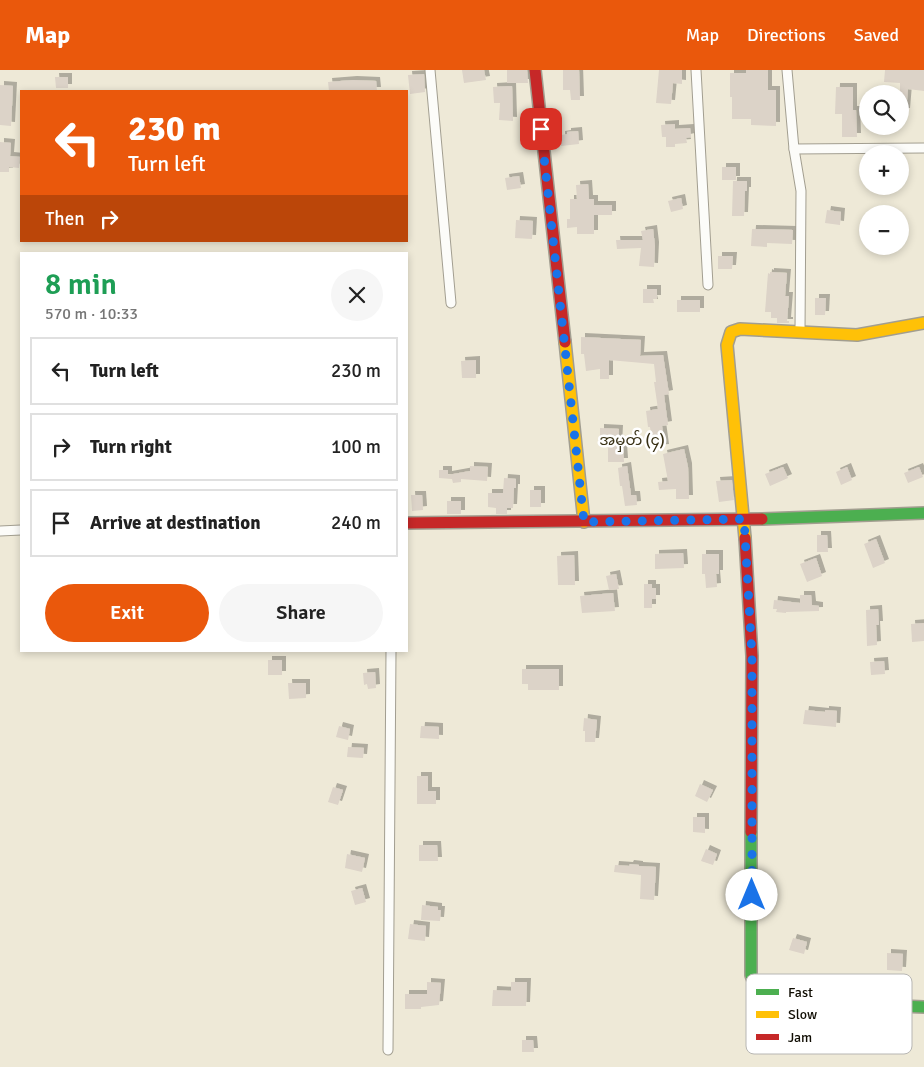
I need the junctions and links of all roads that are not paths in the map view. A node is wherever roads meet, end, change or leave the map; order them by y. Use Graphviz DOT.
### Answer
graph roads {
  1 [pos="430,70"];
  2 [pos="535,70"];
  3 [pos="696,70"];
  4 [pos="787,70"];
  5 [pos="924,148"];
  6 [pos="794,149"];
  7 [pos="708,285"];
  8 [pos="451,302"];
  9 [pos="924,319"];
  10 [pos="924,323"];
  11 [pos="800,332"];
  12 [pos="924,513"];
  13 [pos="744,519"];
  14 [pos="584,522"];
  15 [pos="408,523"];
  16 [pos="20,530"];
  17 [pos="0,531"];
  18 [pos="390,652"];
  19 [pos="752,974"];
  20 [pos="388,1050"];
  1 -- 8 [label="street"];
  2 -- 14 [label="street"];
  3 -- 7 [label="street"];
  4 -- 6 [label="street"];
  5 -- 6 [label="street"];
  6 -- 11 [label="street"];
  9 -- 10 [label="street"];
  10 -- 11 [label="street"];
  11 -- 13 [label="street"];
  12 -- 13 [label="street"];
  13 -- 14 [label="street"];
  13 -- 19 [label="street"];
  14 -- 15 [label="street"];
  16 -- 17 [label="street"];
  18 -- 20 [label="street"];
}
